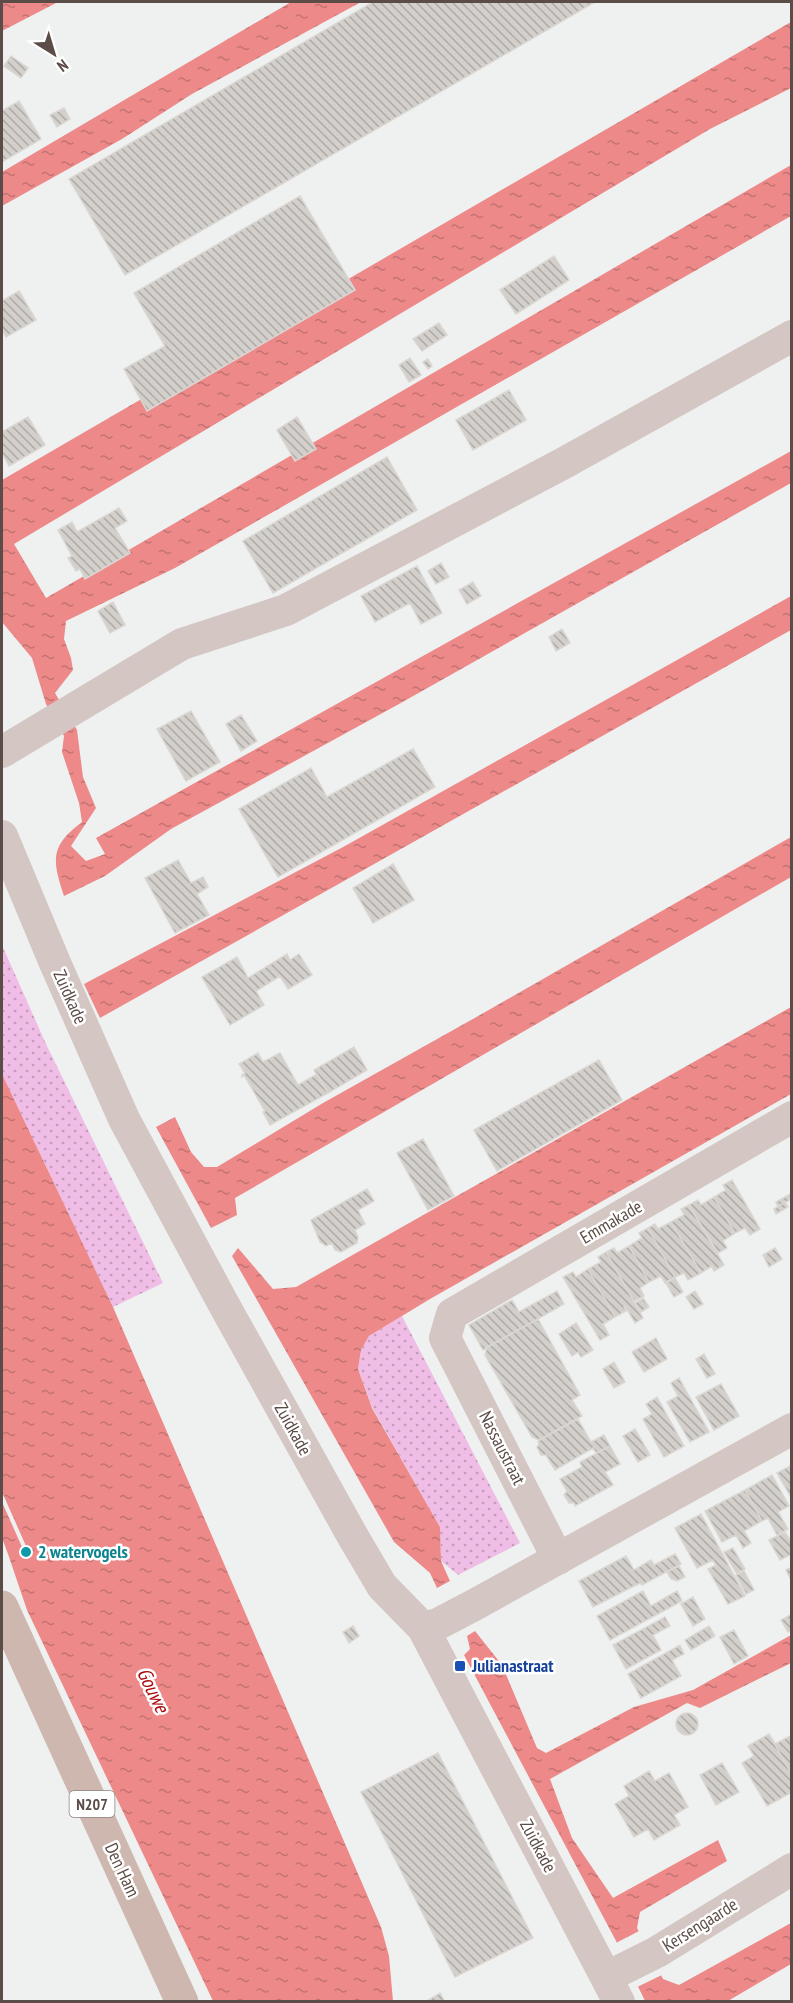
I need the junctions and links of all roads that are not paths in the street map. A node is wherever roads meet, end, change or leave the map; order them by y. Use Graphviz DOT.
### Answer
graph roads {
  1 [pos="792,336"];
  2 [pos="2,752"];
  3 [pos="2,836"];
  4 [pos="792,1117"];
  5 [pos="445,1338"];
  6 [pos="792,1429"];
  7 [pos="558,1559"];
  8 [pos="2,1607"];
  9 [pos="430,1626"];
  10 [pos="792,1869"];
  11 [pos="616,1983"];
  12 [pos="182,2001"];
  1 -- 2 [label="street"];
  3 -- 9 [label="street, Zuidkade"];
  4 -- 5 [label="street, Emmakade"];
  5 -- 7 [label="street, Nassaustraat"];
  6 -- 7 [label="street"];
  7 -- 9 [label="street"];
  8 -- 12 [label="main road, Den Ham / N207"];
  9 -- 11 [label="street, Zuidkade"];
  10 -- 11 [label="street, Kersengaarde"];
}
